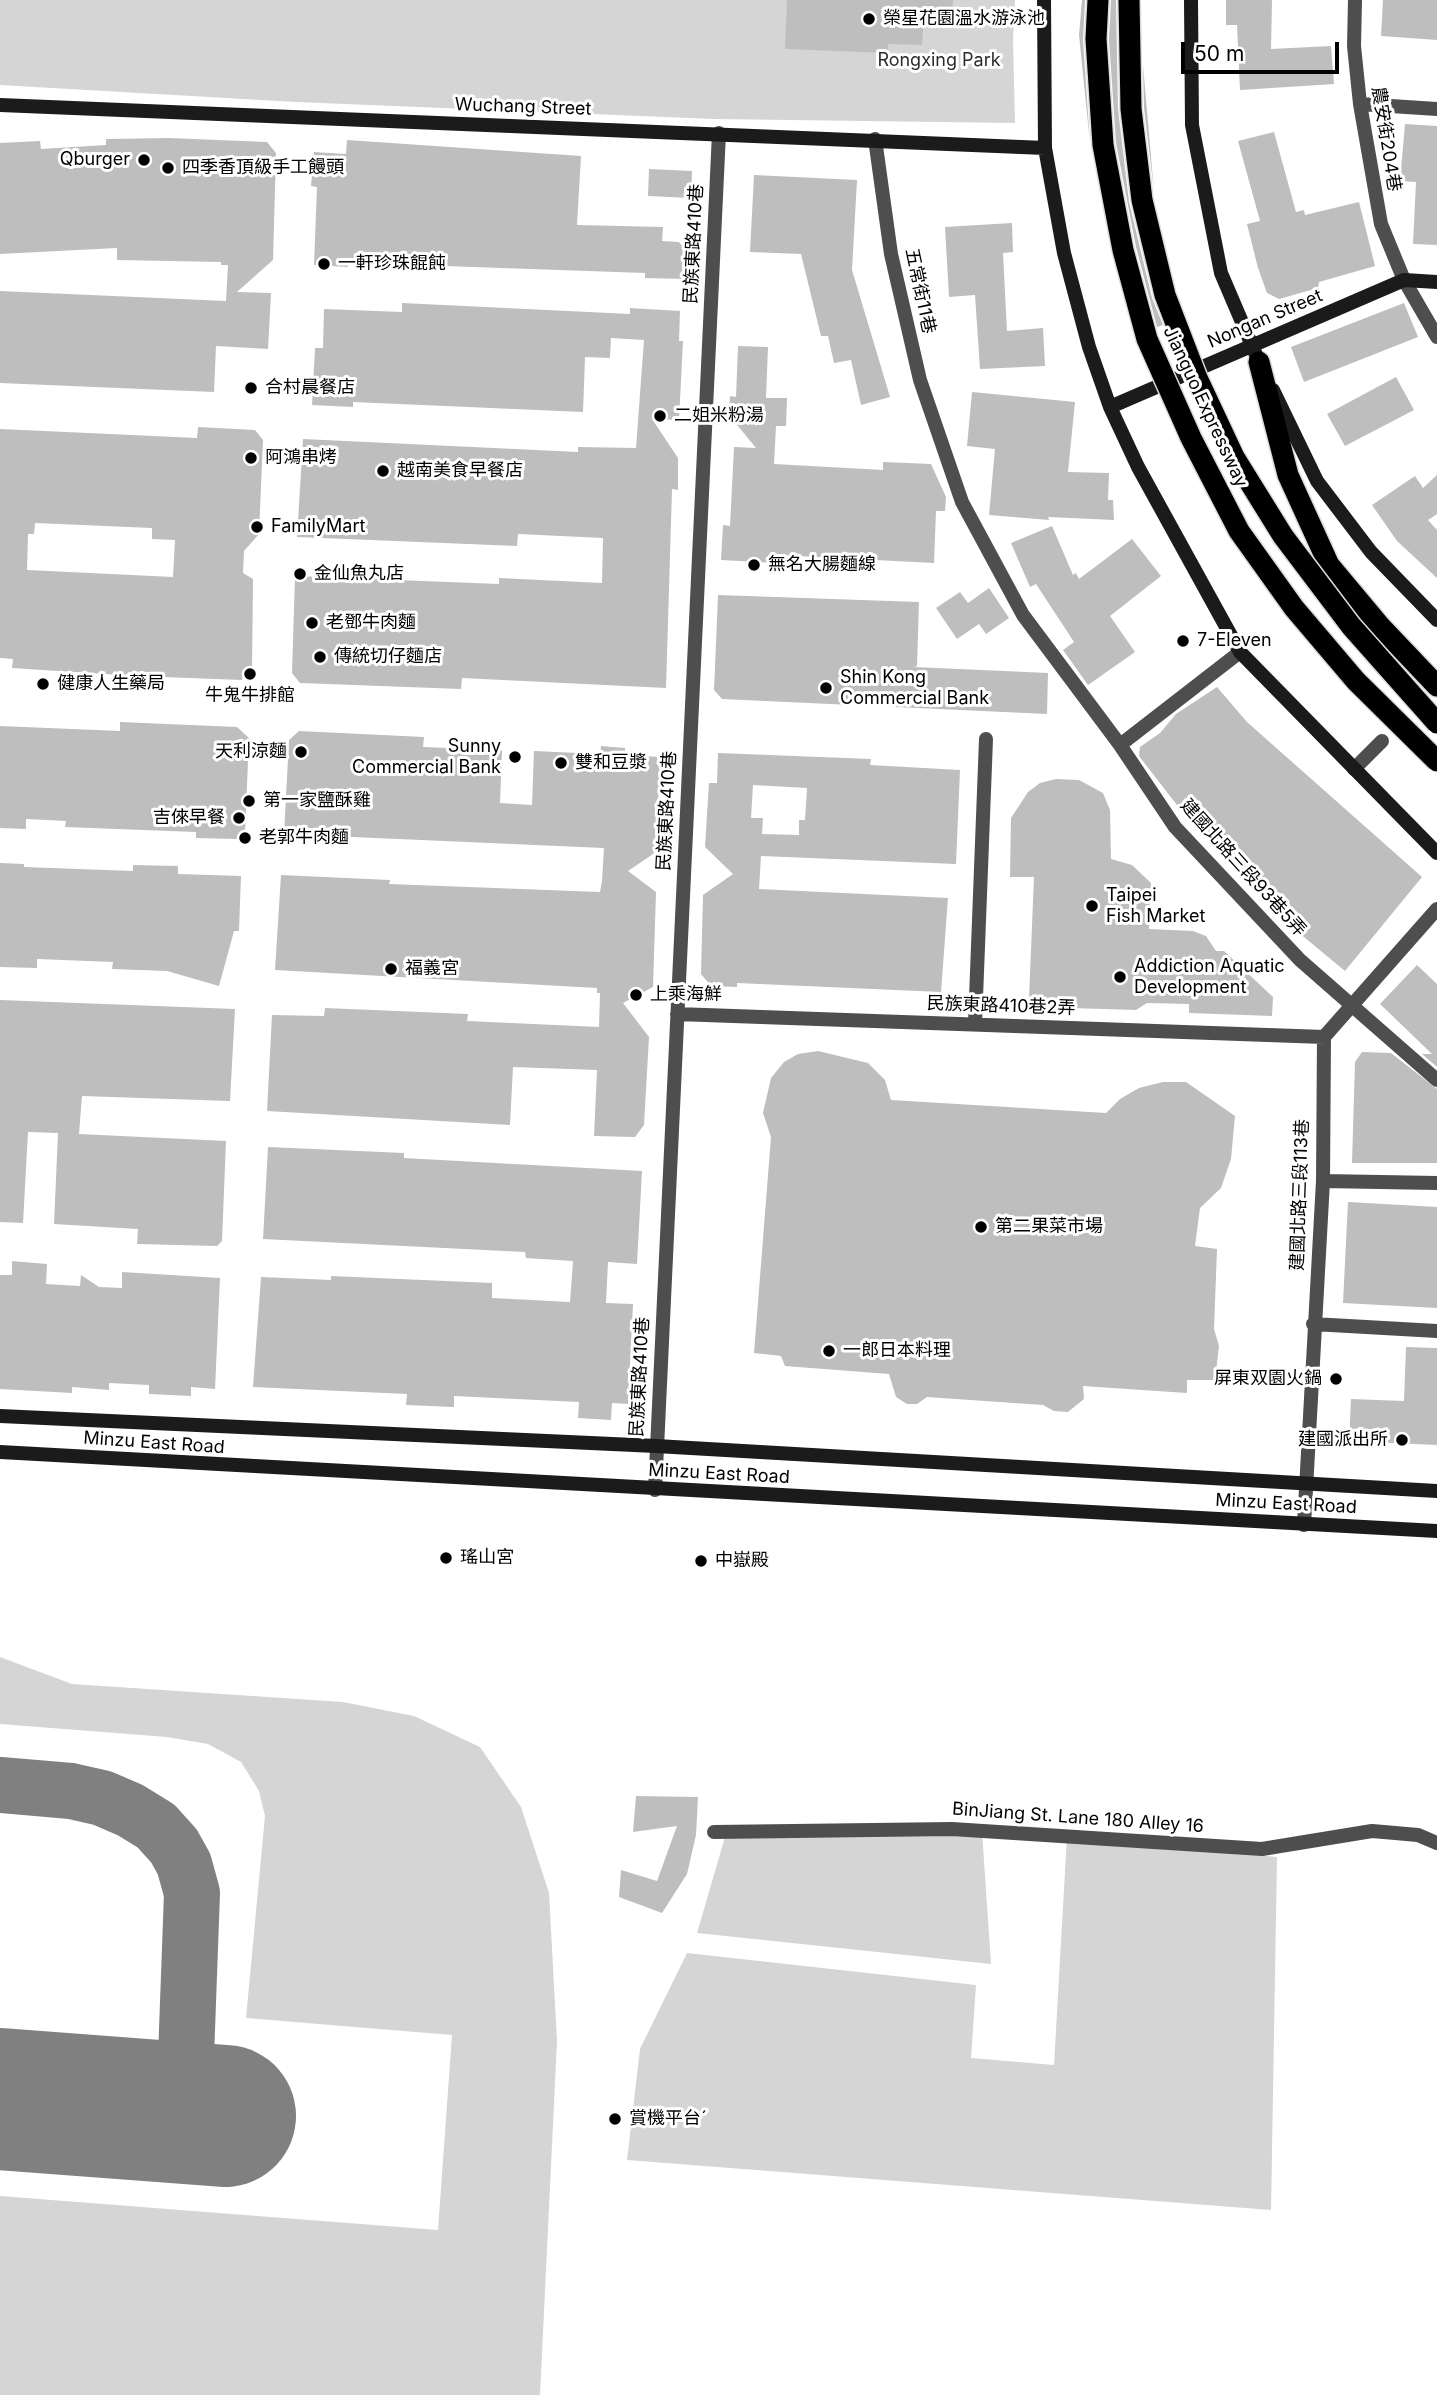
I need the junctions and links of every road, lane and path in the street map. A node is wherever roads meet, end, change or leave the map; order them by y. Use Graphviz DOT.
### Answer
graph roads {
  1 [pos="1044,0"];
  2 [pos="1098,0"];
  3 [pos="1129,0"];
  4 [pos="1191,0"];
  5 [pos="1355,0"];
  6 [pos="1360,104"];
  7 [pos="0,105"];
  8 [pos="1437,109"];
  9 [pos="719,133"];
  10 [pos="875,139"];
  11 [pos="1045,148"];
  12 [pos="1404,280"];
  13 [pos="1437,282"];
  14 [pos="1437,337"];
  15 [pos="1256,354"];
  16 [pos="1110,407"];
  17 [pos="1437,621"];
  18 [pos="1240,652"];
  19 [pos="1437,686"];
  20 [pos="1437,723"];
  21 [pos="986,739"];
  22 [pos="1382,741"];
  23 [pos="1120,745"];
  24 [pos="1437,761"];
  25 [pos="1354,768"];
  26 [pos="1437,853"];
  27 [pos="1437,909"];
  28 [pos="1352,1005"];
  29 [pos="677,1014"];
  30 [pos="975,1024"];
  31 [pos="1324,1037"];
  32 [pos="1437,1080"];
  33 [pos="1323,1181"];
  34 [pos="1437,1183"];
  35 [pos="1313,1324"];
  36 [pos="1437,1331"];
  37 [pos="0,1416"];
  38 [pos="656,1446"];
  39 [pos="0,1452"];
  40 [pos="1306,1483"];
  41 [pos="655,1490"];
  42 [pos="1437,1491"];
  43 [pos="1304,1525"];
  44 [pos="1437,1531"];
  45 [pos="714,1832"];
  46 [pos="1437,1843"];
  1 -- 11 [label="street"];
  2 -- 24 [label="highway, Jianguo Expressway, bridge"];
  3 -- 20 [label="highway, Jianguo Expressway, bridge"];
  4 -- 15 [label="street"];
  5 -- 6 [label="street, 農安街204巷"];
  6 -- 8 [label="street"];
  6 -- 12 [label="street, 農安街204巷"];
  7 -- 9 [label="street, Wuchang Street"];
  9 -- 10 [label="street, Wuchang Street"];
  9 -- 29 [label="street, 民族東路410巷"];
  10 -- 11 [label="street, Wuchang Street"];
  10 -- 23 [label="street, 五常街11巷"];
  11 -- 16 [label="street"];
  12 -- 13 [label="street, Nongan Street"];
  12 -- 14 [label="street, 農安街204巷"];
  12 -- 15 [label="street, Nongan Street"];
  15 -- 16 [label="street, Nongan Street"];
  15 -- 17 [label="street"];
  15 -- 19 [label="highway"];
  16 -- 18 [label="street"];
  18 -- 23 [label="street"];
  18 -- 25 [label="street"];
  21 -- 30 [label="street"];
  22 -- 25 [label="street"];
  23 -- 28 [label="street, 建國北路三段93巷5弄"];
  25 -- 26 [label="street"];
  27 -- 28 [label="street"];
  28 -- 31 [label="street"];
  28 -- 32 [label="street, 建國北路三段93巷5弄"];
  29 -- 30 [label="street, 民族東路410巷2弄"];
  29 -- 38 [label="street, 民族東路410巷"];
  30 -- 31 [label="street, 民族東路410巷2弄"];
  31 -- 33 [label="street, 建國北路三段113巷"];
  33 -- 34 [label="street"];
  33 -- 35 [label="street, 建國北路三段113巷"];
  35 -- 36 [label="street"];
  35 -- 40 [label="street, 建國北路三段113巷"];
  37 -- 38 [label="street, Minzu East Road"];
  38 -- 40 [label="street, Minzu East Road"];
  38 -- 41 [label="street, 民族東路410巷"];
  39 -- 41 [label="street, Minzu East Road"];
  40 -- 42 [label="street, Minzu East Road"];
  40 -- 43 [label="street, 建國北路三段113巷"];
  41 -- 43 [label="street, Minzu East Road"];
  43 -- 44 [label="street, Minzu East Road"];
  45 -- 46 [label="street, BinJiang St. Lane 180 Alley 16"];
}
